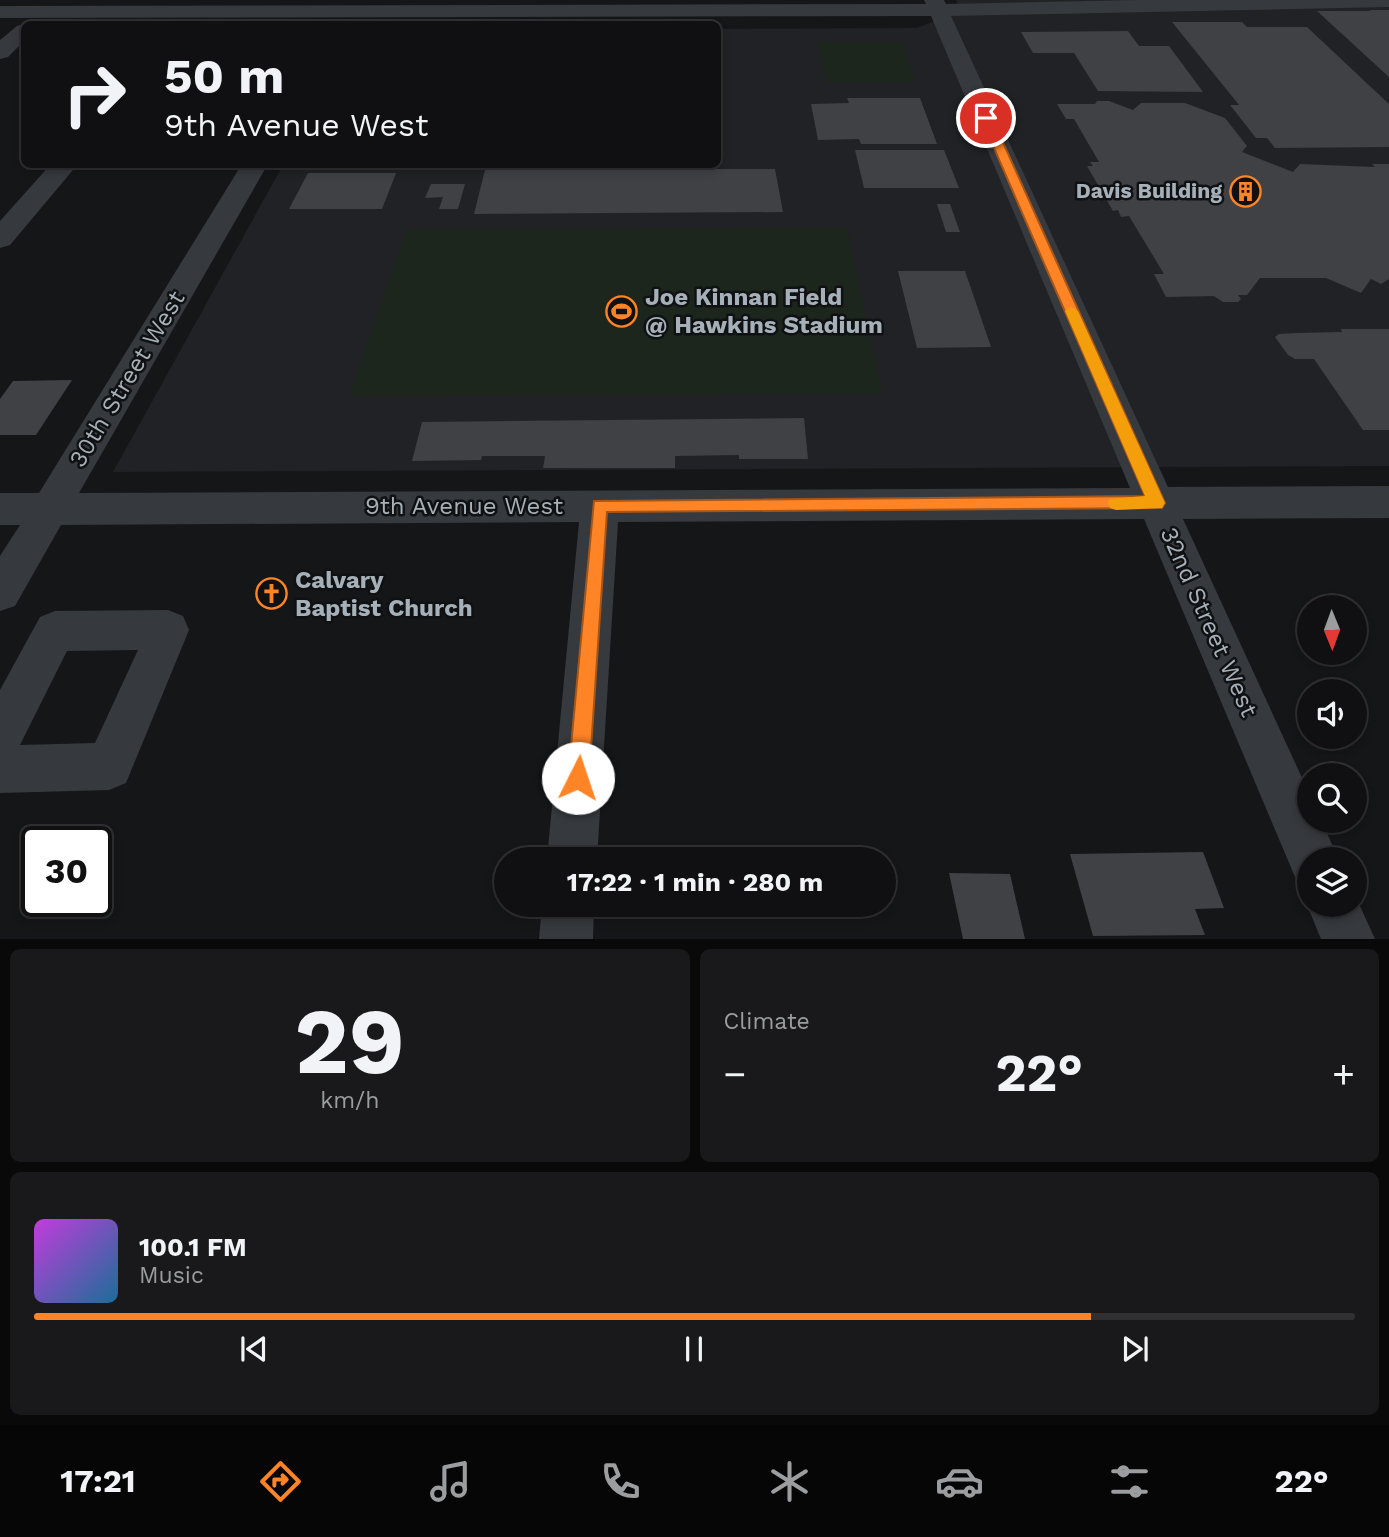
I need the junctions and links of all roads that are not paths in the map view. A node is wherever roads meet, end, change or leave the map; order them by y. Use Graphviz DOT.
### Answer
graph roads {
  1 [pos="1389,1"];
  2 [pos="497,5"];
  3 [pos="645,5"];
  4 [pos="791,5"];
  5 [pos="936,5"];
  6 [pos="0,12"];
  7 [pos="45,12"];
  8 [pos="197,12"];
  9 [pos="345,12"];
  10 [pos="21,33"];
  11 [pos="0,52"];
  12 [pos="62,168"];
  13 [pos="253,168"];
  14 [pos="0,239"];
  15 [pos="1389,502"];
  16 [pos="1156,503"];
  17 [pos="600,506"];
  18 [pos="0,509"];
  19 [pos="50,509"];
  20 [pos="0,593"];
  21 [pos="0,736"];
  22 [pos="0,769"];
  23 [pos="573,847"];
  24 [pos="1308,847"];
  25 [pos="567,917"];
  26 [pos="1338,917"];
  27 [pos="566,939"];
  28 [pos="1348,939"];
  1 -- 5 [label="street"];
  2 -- 3 [label="street"];
  2 -- 9 [label="street"];
  3 -- 4 [label="street"];
  4 -- 5 [label="street"];
  5 -- 16 [label="street, 32nd Street West"];
  6 -- 7 [label="street"];
  7 -- 8 [label="street"];
  8 -- 9 [label="street"];
  10 -- 11 [label="street"];
  12 -- 14 [label="street"];
  13 -- 19 [label="street, 30th Street West"];
  15 -- 16 [label="street, 9th Avenue West"];
  16 -- 17 [label="street, 9th Avenue West"];
  16 -- 24 [label="street, 32nd Street West"];
  17 -- 19 [label="street, 9th Avenue West"];
  17 -- 23 [label="street"];
  18 -- 19 [label="street, 9th Avenue West"];
  19 -- 20 [label="street, 30th Street West"];
  21 -- 22 [label="street"];
  25 -- 27 [label="street"];
  26 -- 28 [label="street"];
}
